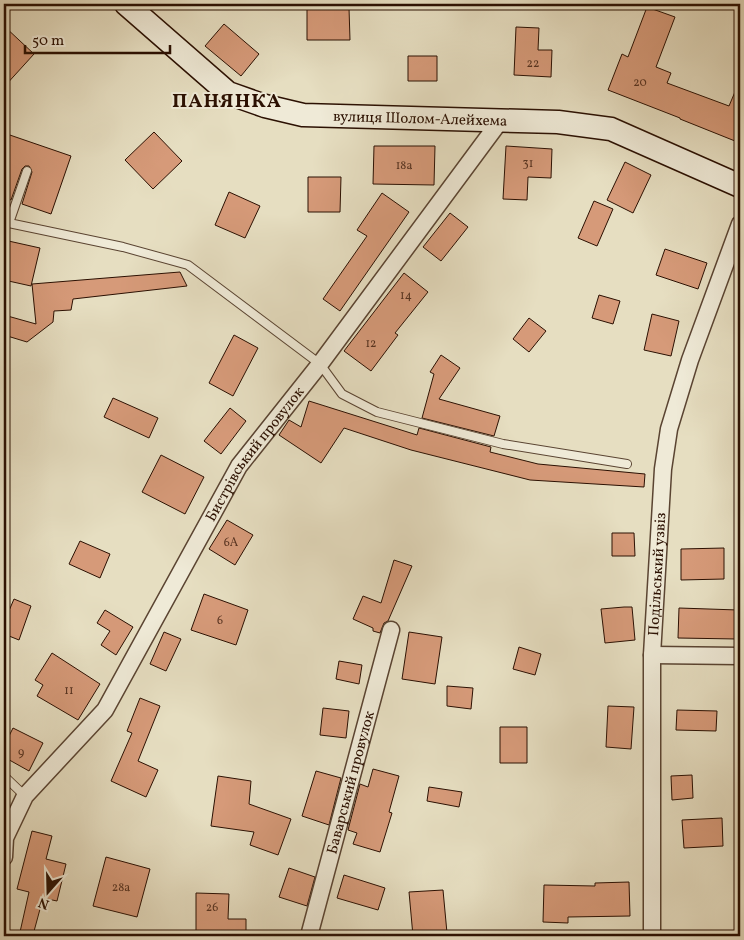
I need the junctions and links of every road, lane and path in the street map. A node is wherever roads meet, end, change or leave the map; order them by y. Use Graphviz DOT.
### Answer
graph roads {
  1 [pos="126,4"];
  2 [pos="500,120"];
  3 [pos="27,171"];
  4 [pos="740,186"];
  5 [pos="7,223"];
  6 [pos="740,224"];
  7 [pos="320,364"];
  8 [pos="627,464"];
  9 [pos="391,630"];
  10 [pos="652,655"];
  11 [pos="740,656"];
  12 [pos="4,776"];
  13 [pos="25,796"];
  14 [pos="4,858"];
  15 [pos="310,936"];
  16 [pos="652,936"];
  1 -- 2 [label="main road, вулиця Шолом-Алейхема"];
  2 -- 4 [label="main road, вулиця Шолом-Алейхема"];
  2 -- 7 [label="street, Бистрівський провулок"];
  3 -- 5 [label="lane"];
  5 -- 7 [label="lane"];
  6 -- 10 [label="street, Подільський узвіз"];
  7 -- 8 [label="lane"];
  7 -- 13 [label="street, Бистрівський провулок"];
  9 -- 15 [label="street, Баварський провулок"];
  10 -- 11 [label="street"];
  10 -- 16 [label="street, Подільський узвіз"];
  12 -- 13 [label="lane"];
  13 -- 14 [label="street, Бистрівський провулок"];
}
